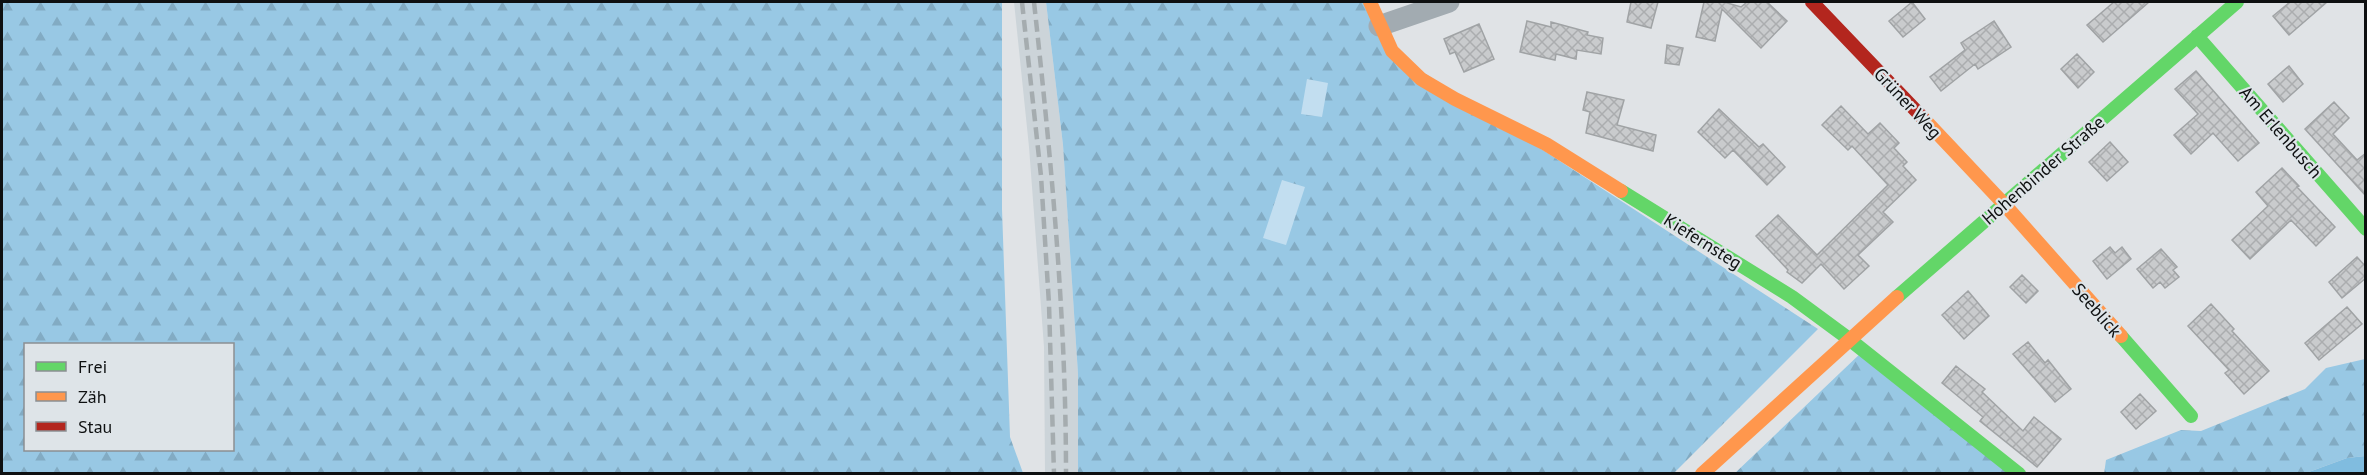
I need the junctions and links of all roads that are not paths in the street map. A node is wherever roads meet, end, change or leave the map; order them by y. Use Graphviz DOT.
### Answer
graph roads {
  1 [pos="1371,2"];
  2 [pos="1449,2"];
  3 [pos="1812,2"];
  4 [pos="2236,2"];
  5 [pos="1379,26"];
  6 [pos="2198,36"];
  7 [pos="2004,204"];
  8 [pos="2366,229"];
  9 [pos="1849,339"];
  10 [pos="2191,416"];
  11 [pos="1702,474"];
  12 [pos="2019,474"];
  1 -- 5 [label="street, Kiefernsteg"];
  2 -- 5 [label="street"];
  3 -- 7 [label="street, Grüner Weg"];
  4 -- 6 [label="street, Hohenbinder Straße"];
  5 -- 9 [label="street, Kiefernsteg"];
  6 -- 7 [label="street, Hohenbinder Straße"];
  6 -- 8 [label="street, Am Erlenbusch"];
  7 -- 9 [label="street, Hohenbinder Straße"];
  7 -- 10 [label="street, Seeblick"];
  9 -- 11 [label="street, Hohenbinder Straße"];
  9 -- 12 [label="street, Kiefernsteg"];
}
